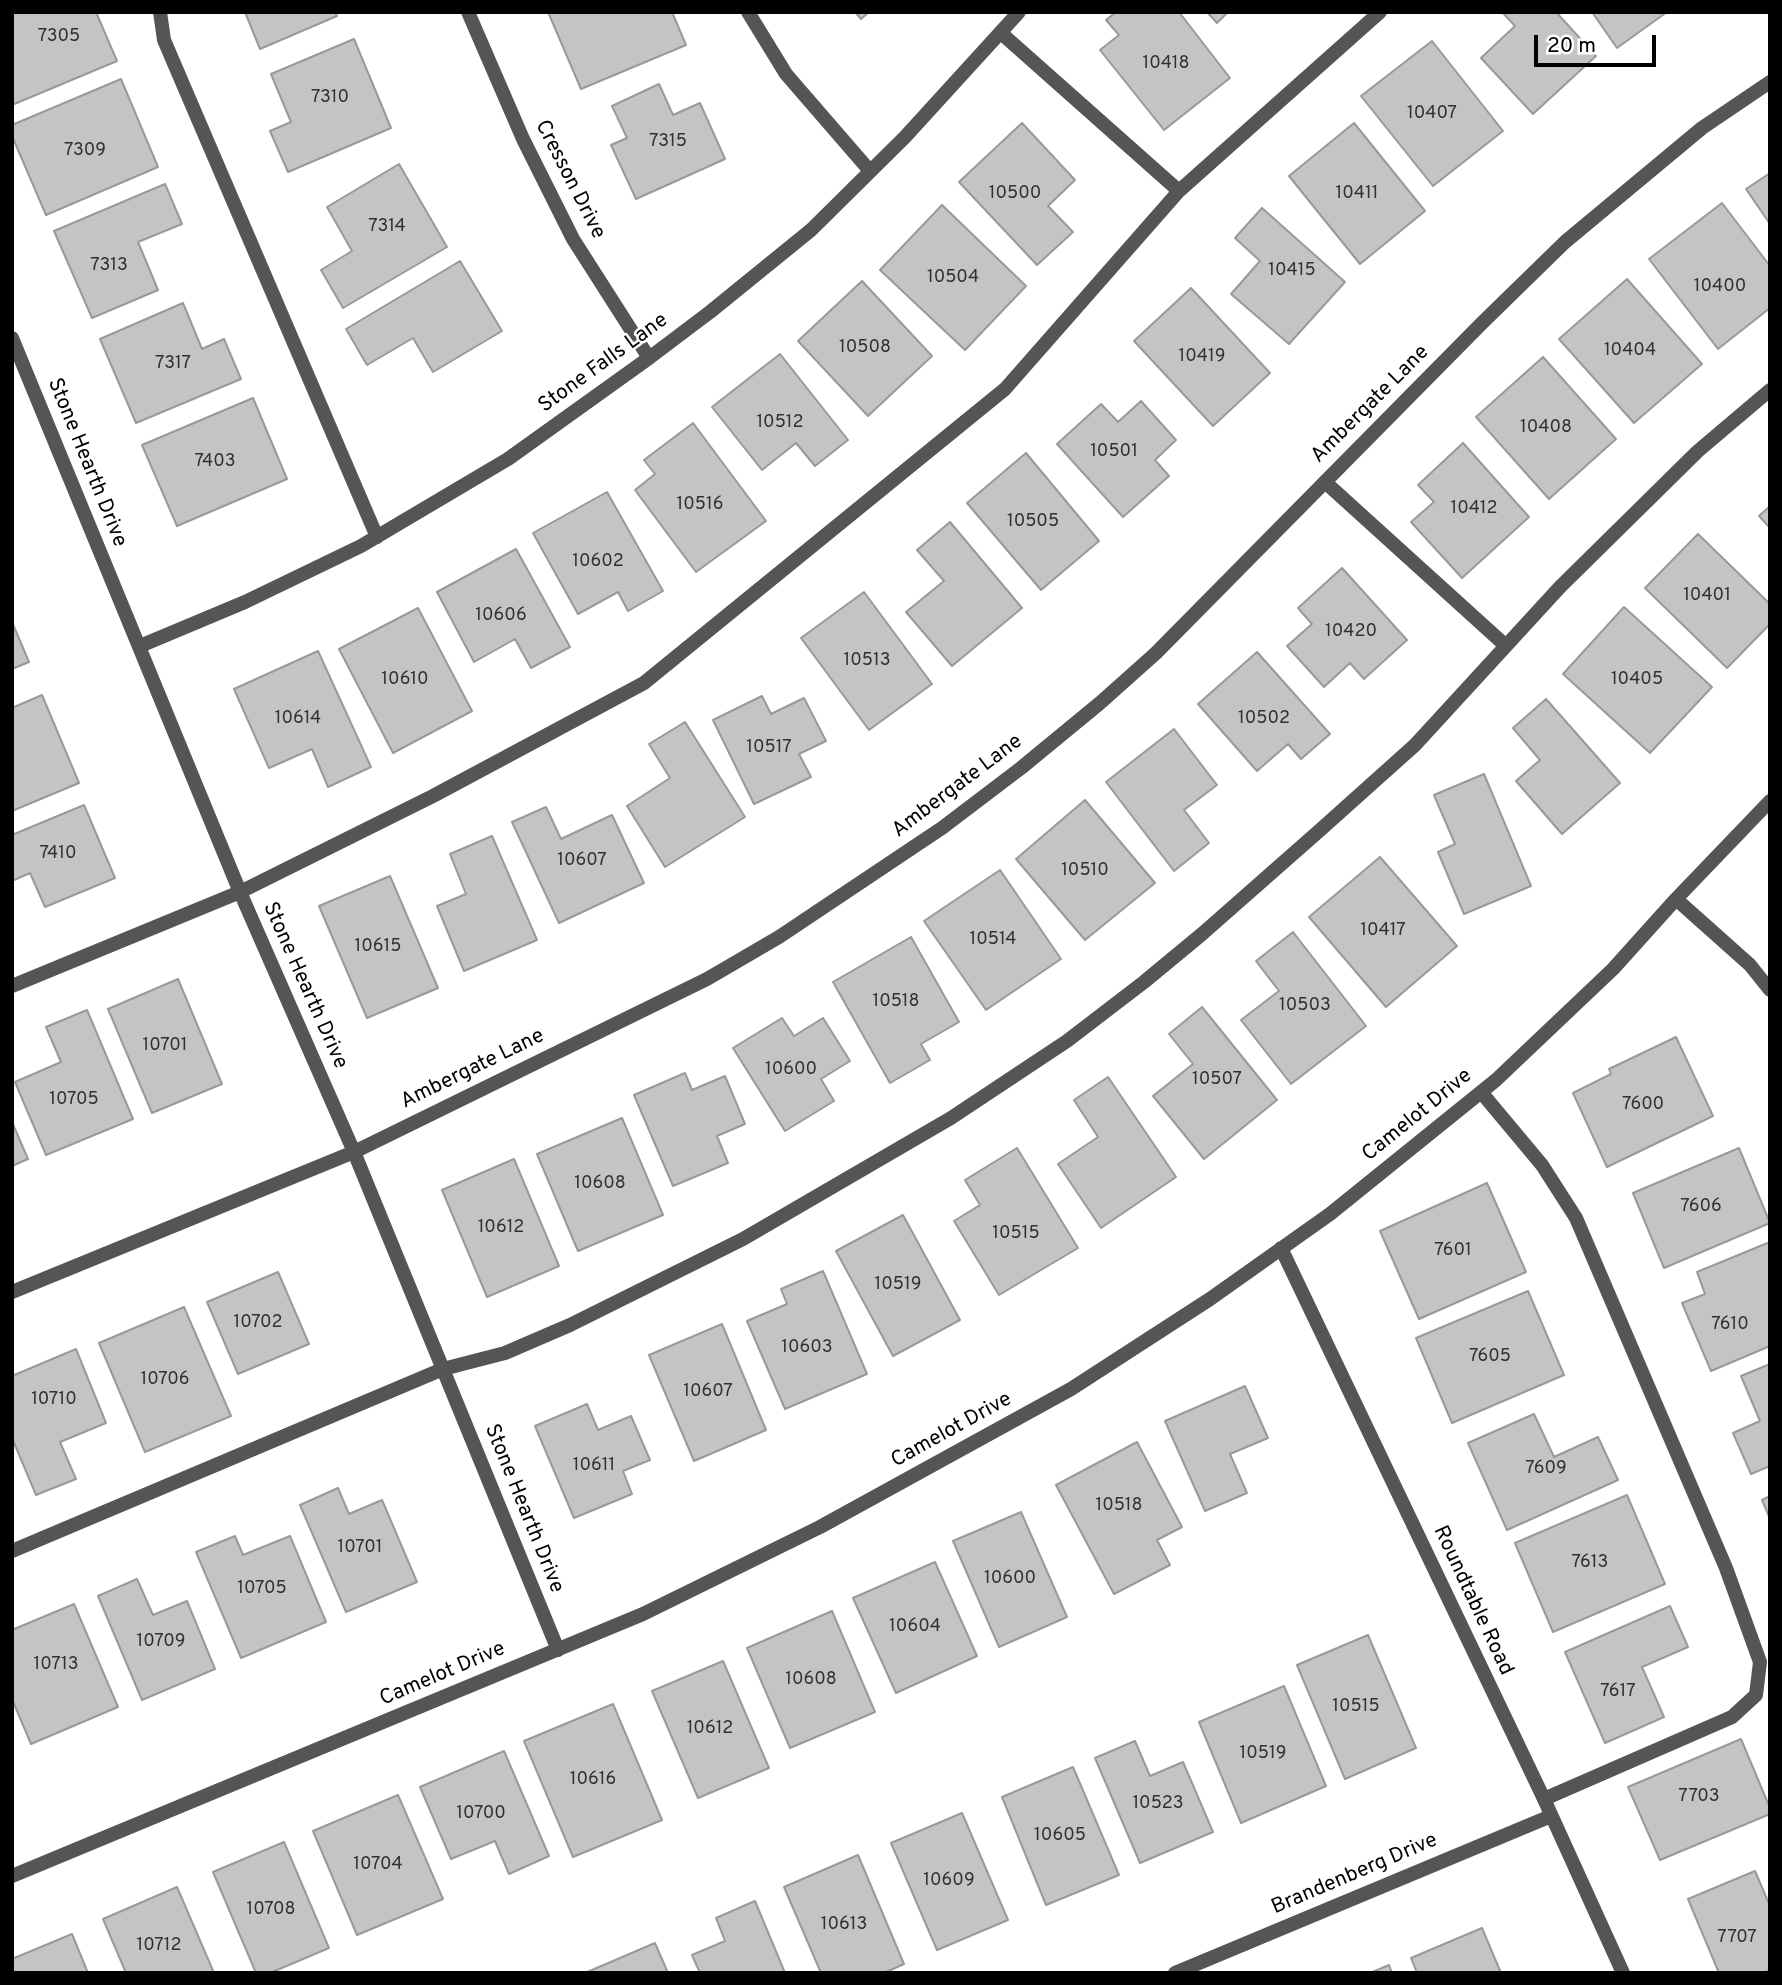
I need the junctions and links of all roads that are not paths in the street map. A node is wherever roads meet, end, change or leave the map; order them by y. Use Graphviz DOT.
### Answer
graph roads {
  1 [pos="160,12"];
  2 [pos="468,12"];
  3 [pos="748,12"];
  4 [pos="1019,12"];
  5 [pos="1380,12"];
  6 [pos="1001,33"];
  7 [pos="1770,82"];
  8 [pos="870,171"];
  9 [pos="1179,191"];
  10 [pos="12,338"];
  11 [pos="649,358"];
  12 [pos="1770,390"];
  13 [pos="1325,482"];
  14 [pos="377,537"];
  15 [pos="139,646"];
  16 [pos="1506,646"];
  17 [pos="1770,801"];
  18 [pos="240,892"];
  19 [pos="1676,899"];
  20 [pos="12,986"];
  21 [pos="1770,990"];
  22 [pos="1481,1092"];
  23 [pos="354,1152"];
  24 [pos="1282,1248"];
  25 [pos="12,1292"];
  26 [pos="443,1369"];
  27 [pos="12,1551"];
  28 [pos="558,1650"];
  29 [pos="1544,1799"];
  30 [pos="1551,1816"];
  31 [pos="12,1876"];
  32 [pos="1175,1973"];
  33 [pos="1623,1973"];
  1 -- 14 [label="street"];
  2 -- 11 [label="street, Cresson Drive"];
  3 -- 8 [label="street"];
  4 -- 6 [label="street, Stone Falls Lane"];
  5 -- 9 [label="street"];
  6 -- 8 [label="street, Stone Falls Lane"];
  6 -- 9 [label="street"];
  7 -- 13 [label="street, Ambergate Lane"];
  8 -- 11 [label="street, Stone Falls Lane"];
  9 -- 18 [label="street"];
  10 -- 15 [label="street, Stone Hearth Drive"];
  11 -- 14 [label="street, Stone Falls Lane"];
  12 -- 16 [label="street"];
  13 -- 16 [label="street"];
  13 -- 23 [label="street, Ambergate Lane"];
  14 -- 15 [label="street, Stone Falls Lane"];
  15 -- 18 [label="street, Stone Hearth Drive"];
  16 -- 26 [label="street"];
  17 -- 19 [label="street, Camelot Drive"];
  18 -- 20 [label="street"];
  18 -- 23 [label="street, Stone Hearth Drive"];
  19 -- 21 [label="street"];
  19 -- 22 [label="street, Camelot Drive"];
  22 -- 24 [label="street, Camelot Drive"];
  22 -- 29 [label="street"];
  23 -- 25 [label="street, Ambergate Lane"];
  23 -- 26 [label="street, Stone Hearth Drive"];
  24 -- 28 [label="street, Camelot Drive"];
  24 -- 29 [label="street, Roundtable Road"];
  26 -- 27 [label="street"];
  26 -- 28 [label="street, Stone Hearth Drive"];
  28 -- 31 [label="street, Camelot Drive"];
  29 -- 30 [label="street, Roundtable Road"];
  30 -- 32 [label="street, Brandenberg Drive"];
  30 -- 33 [label="street, Roundtable Road"];
}
